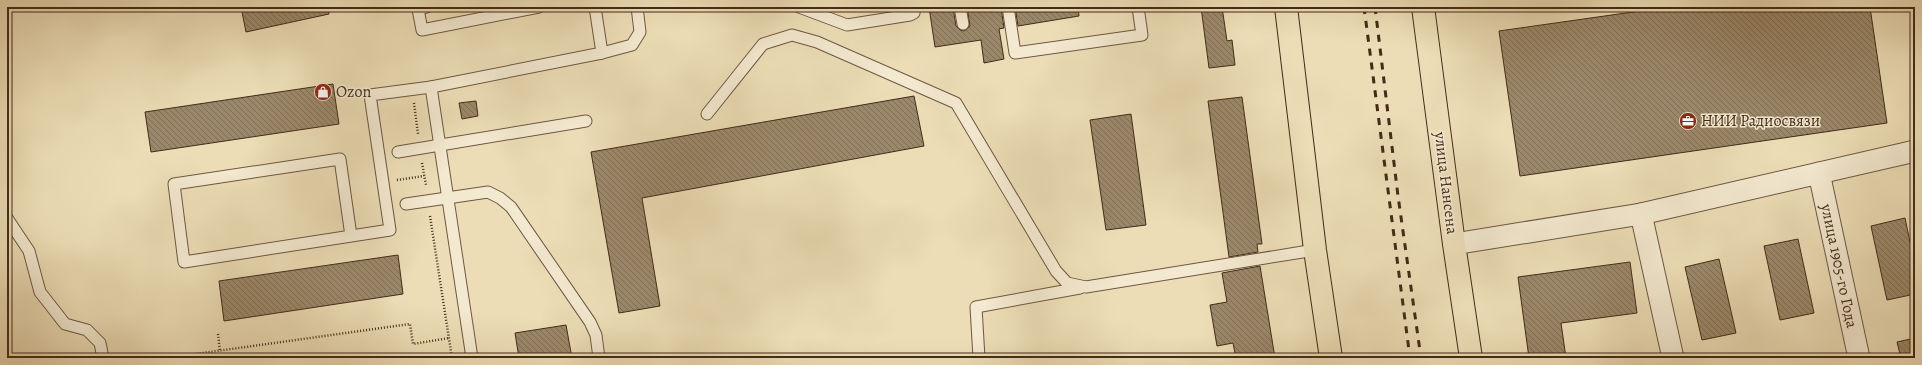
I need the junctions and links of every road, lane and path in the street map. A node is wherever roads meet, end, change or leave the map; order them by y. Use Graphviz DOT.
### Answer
graph roads {
  1 [pos="428,7"];
  2 [pos="538,7"];
  3 [pos="595,7"];
  4 [pos="637,7"];
  5 [pos="799,7"];
  6 [pos="915,7"];
  7 [pos="960,7"];
  8 [pos="1008,7"];
  9 [pos="1138,7"];
  10 [pos="1286,7"];
  11 [pos="1423,7"];
  12 [pos="816,10"];
  13 [pos="963,24"];
  14 [pos="602,53"];
  15 [pos="431,87"];
  16 [pos="411,89"];
  17 [pos="707,114"];
  18 [pos="586,121"];
  19 [pos="441,145"];
  20 [pos="420,148"];
  21 [pos="1915,150"];
  22 [pos="398,152"];
  23 [pos="1819,173"];
  24 [pos="424,176"];
  25 [pos="392,181"];
  26 [pos="448,197"];
  27 [pos="427,200"];
  28 [pos="406,204"];
  29 [pos="1641,214"];
  30 [pos="7,218"];
  31 [pos="351,236"];
  32 [pos="1454,244"];
  33 [pos="1315,250"];
  34 [pos="1086,287"];
  35 [pos="218,334"];
  36 [pos="449,338"];
  37 [pos="220,351"];
  38 [pos="103,358"];
  39 [pos="167,358"];
  40 [pos="452,358"];
  41 [pos="472,358"];
  42 [pos="599,358"];
  43 [pos="979,358"];
  44 [pos="1330,358"];
  45 [pos="1471,358"];
  46 [pos="1672,358"];
  47 [pos="1859,358"];
  1 -- 2 [label="lane"];
  3 -- 14 [label="lane"];
  4 -- 14 [label="lane"];
  5 -- 12 [label="lane"];
  6 -- 12 [label="lane"];
  7 -- 13 [label="lane"];
  8 -- 9 [label="lane"];
  10 -- 33 [label="main road"];
  11 -- 32 [label="main road, улица Нансена"];
  14 -- 15 [label="lane"];
  15 -- 16 [label="lane"];
  15 -- 19 [label="lane"];
  16 -- 20 [label="path"];
  16 -- 31 [label="lane"];
  17 -- 34 [label="lane"];
  18 -- 19 [label="lane"];
  19 -- 20 [label="lane"];
  19 -- 26 [label="lane"];
  20 -- 22 [label="lane"];
  20 -- 24 [label="path"];
  21 -- 23 [label="street"];
  23 -- 29 [label="street"];
  23 -- 47 [label="street, улица 1905-го Года"];
  24 -- 25 [label="path"];
  24 -- 27 [label="path"];
  26 -- 27 [label="lane"];
  26 -- 41 [label="lane"];
  26 -- 42 [label="lane"];
  27 -- 28 [label="lane"];
  27 -- 36 [label="path"];
  29 -- 32 [label="street"];
  29 -- 46 [label="street"];
  30 -- 38 [label="lane"];
  31 -- 31 [label="lane"];
  32 -- 45 [label="main road, улица Нансена"];
  33 -- 34 [label="lane"];
  33 -- 44 [label="main road"];
  34 -- 43 [label="lane"];
  35 -- 37 [label="path"];
  36 -- 37 [label="path"];
  36 -- 40 [label="path"];
  37 -- 39 [label="path"];
}
